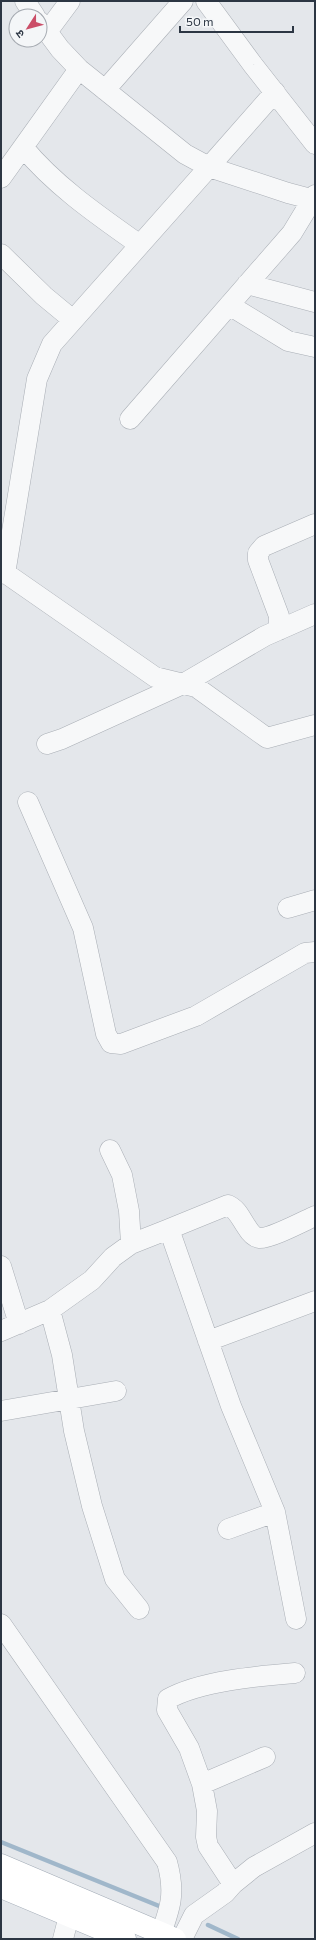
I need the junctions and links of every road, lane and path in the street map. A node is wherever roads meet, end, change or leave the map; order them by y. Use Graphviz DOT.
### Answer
graph roads {
  1 [pos="70,1"];
  2 [pos="183,1"];
  3 [pos="206,1"];
  4 [pos="48,18"];
  5 [pos="48,33"];
  6 [pos="79,69"];
  7 [pos="105,90"];
  8 [pos="274,92"];
  9 [pos="315,144"];
  10 [pos="23,148"];
  11 [pos="210,167"];
  12 [pos="1,178"];
  13 [pos="314,198"];
  14 [pos="140,245"];
  15 [pos="1,254"];
  16 [pos="247,284"];
  17 [pos="315,302"];
  18 [pos="229,305"];
  19 [pos="73,320"];
  20 [pos="315,347"];
  21 [pos="130,419"];
  22 [pos="315,524"];
  23 [pos="3,572"];
  24 [pos="315,614"];
  25 [pos="279,630"];
  26 [pos="183,684"];
  27 [pos="315,726"];
  28 [pos="47,744"];
  29 [pos="28,802"];
  30 [pos="315,900"];
  31 [pos="288,908"];
  32 [pos="315,952"];
  33 [pos="110,1150"];
  34 [pos="315,1216"];
  35 [pos="168,1229"];
  36 [pos="131,1244"];
  37 [pos="1,1266"];
  38 [pos="315,1301"];
  39 [pos="50,1310"];
  40 [pos="10,1327"];
  41 [pos="208,1341"];
  42 [pos="116,1392"];
  43 [pos="69,1401"];
  44 [pos="1,1411"];
  45 [pos="275,1512"];
  46 [pos="228,1529"];
  47 [pos="138,1609"];
  48 [pos="296,1620"];
  49 [pos="1,1624"];
  50 [pos="295,1673"];
  51 [pos="265,1757"];
  52 [pos="202,1784"];
  53 [pos="315,1833"];
  54 [pos="1,1865"];
  55 [pos="233,1884"];
  56 [pos="1,1887"];
  57 [pos="71,1906"];
  58 [pos="165,1937"];
  59 [pos="63,1939"];
  60 [pos="125,1939"];
  61 [pos="182,1939"];
  1 -- 4 [label="street"];
  2 -- 7 [label="street"];
  3 -- 8 [label="street"];
  5 -- 6 [label="street"];
  6 -- 7 [label="street"];
  6 -- 10 [label="street"];
  7 -- 11 [label="street"];
  8 -- 9 [label="street"];
  8 -- 11 [label="street"];
  10 -- 12 [label="street"];
  10 -- 14 [label="street"];
  11 -- 13 [label="street"];
  11 -- 14 [label="street"];
  13 -- 16 [label="street"];
  14 -- 19 [label="street"];
  15 -- 19 [label="street"];
  16 -- 17 [label="street"];
  16 -- 18 [label="street"];
  18 -- 20 [label="street"];
  18 -- 21 [label="street"];
  19 -- 23 [label="street"];
  22 -- 25 [label="street"];
  23 -- 26 [label="street"];
  24 -- 25 [label="street"];
  25 -- 26 [label="street"];
  26 -- 27 [label="street"];
  26 -- 28 [label="street"];
  29 -- 32 [label="street"];
  30 -- 31 [label="street"];
  33 -- 36 [label="street"];
  34 -- 35 [label="street"];
  35 -- 36 [label="street"];
  35 -- 41 [label="street"];
  36 -- 39 [label="street"];
  37 -- 40 [label="street"];
  38 -- 41 [label="street"];
  39 -- 40 [label="street"];
  39 -- 43 [label="street"];
  41 -- 45 [label="street"];
  42 -- 43 [label="street"];
  43 -- 44 [label="street"];
  43 -- 47 [label="street"];
  45 -- 46 [label="street"];
  45 -- 48 [label="street"];
  49 -- 58 [label="street"];
  50 -- 52 [label="street"];
  51 -- 52 [label="street"];
  52 -- 55 [label="street"];
  53 -- 55 [label="street"];
  54 -- 57 [label="main road"];
  55 -- 61 [label="street"];
  56 -- 57 [label="main road"];
  57 -- 58 [label="main road"];
  57 -- 59 [label="street"];
  57 -- 60 [label="main road"];
}
